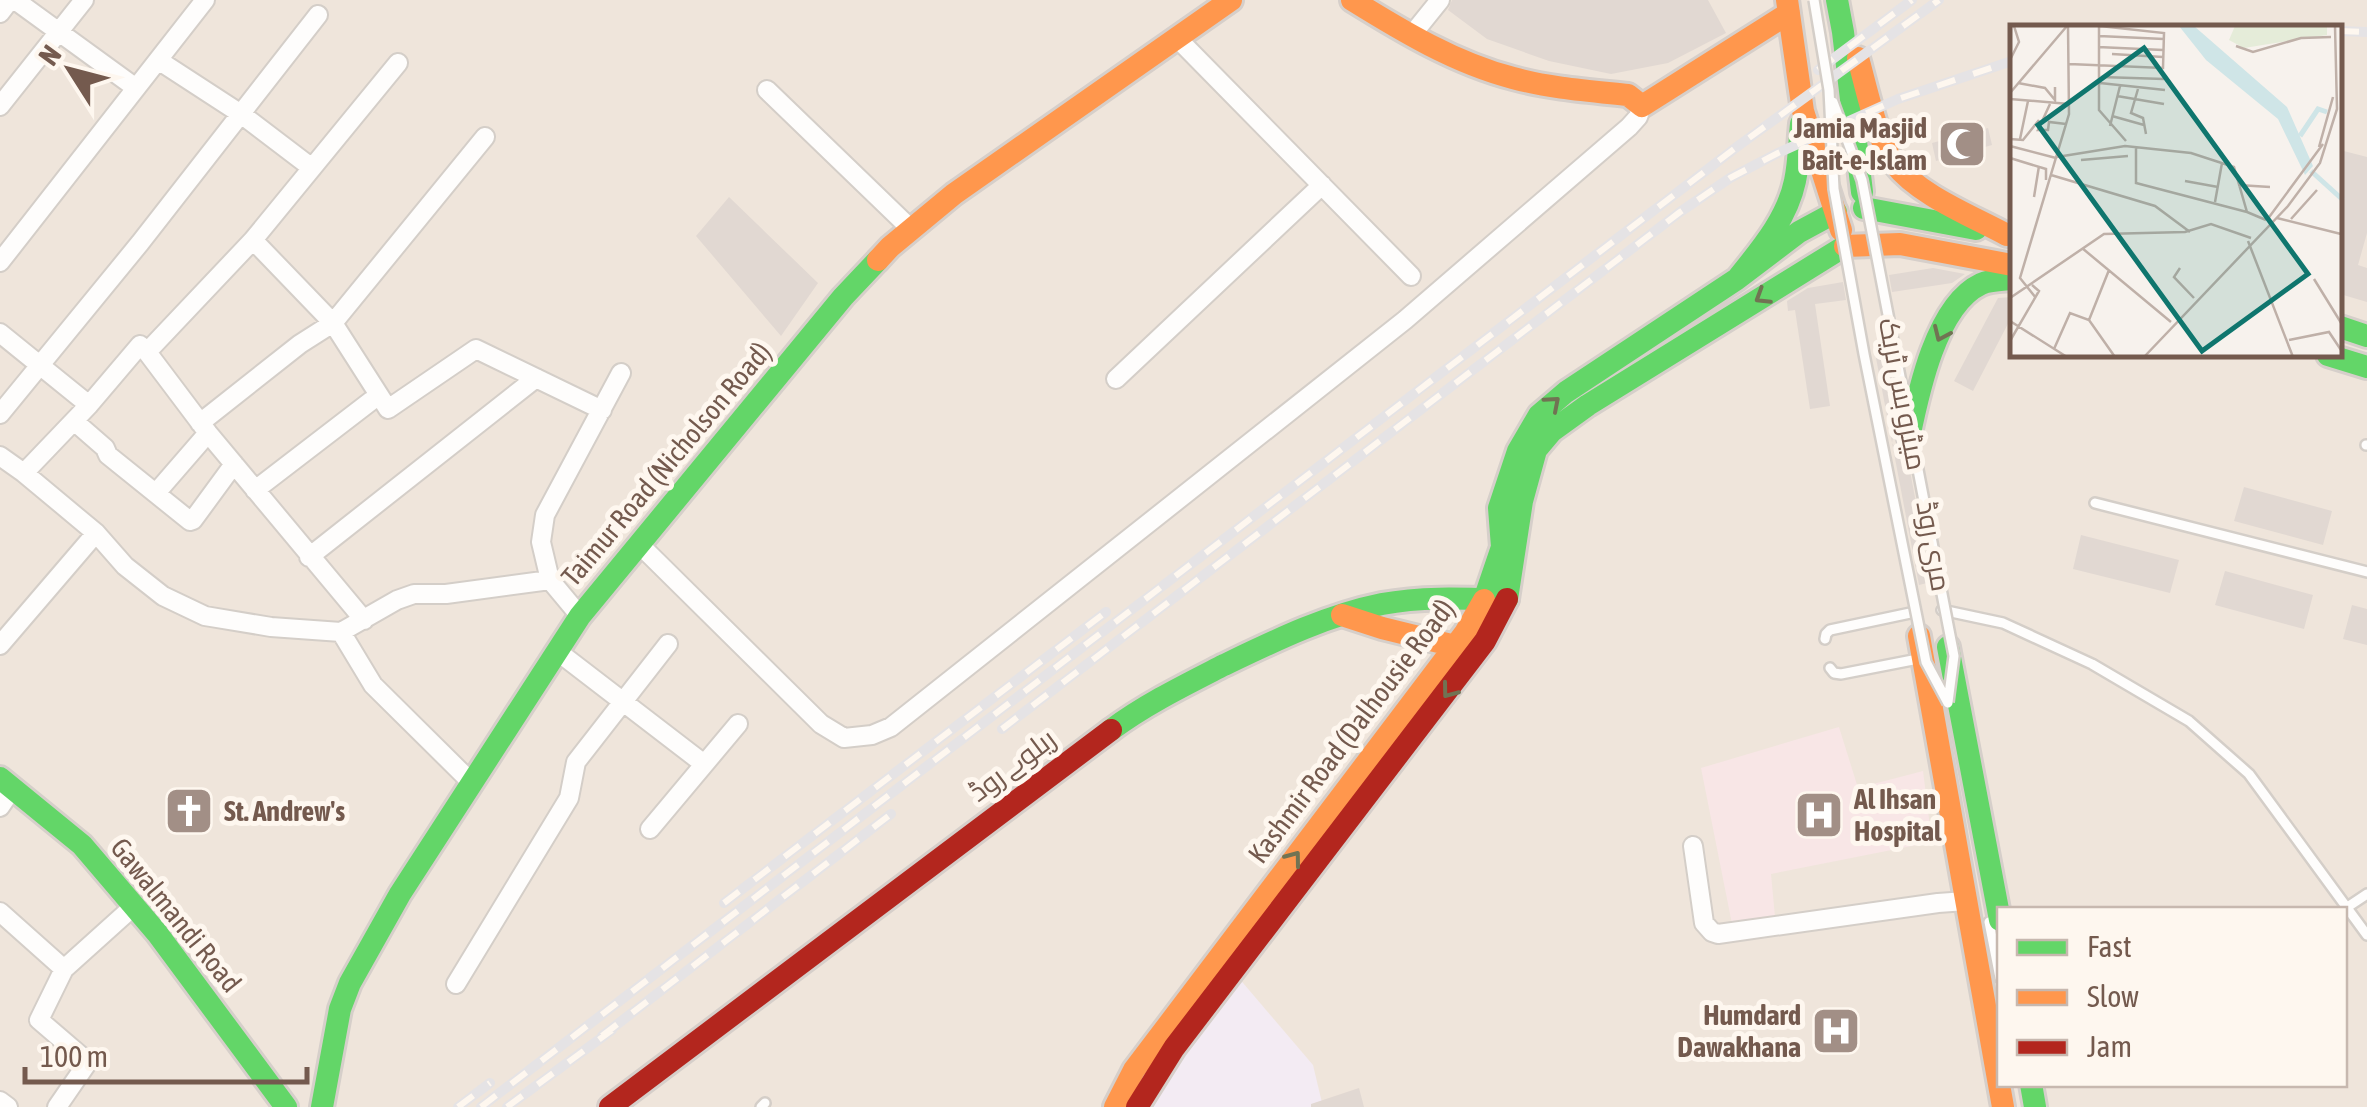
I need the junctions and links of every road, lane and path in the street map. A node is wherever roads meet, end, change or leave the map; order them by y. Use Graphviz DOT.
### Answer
graph roads {
  1 [pos="13,0"];
  2 [pos="84,0"];
  3 [pos="205,0"];
  4 [pos="1231,0"];
  5 [pos="1352,0"];
  6 [pos="1440,0"];
  7 [pos="1814,0"];
  8 [pos="1838,0"];
  9 [pos="1788,6"];
  10 [pos="0,13"];
  11 [pos="318,15"];
  12 [pos="60,30"];
  13 [pos="1411,36"];
  14 [pos="1177,38"];
  15 [pos="158,60"];
  16 [pos="398,63"];
  17 [pos="136,88"];
  18 [pos="767,90"];
  19 [pos="1829,90"];
  20 [pos="0,106"];
  21 [pos="1642,106"];
  22 [pos="1803,112"];
  23 [pos="241,114"];
  24 [pos="485,137"];
  25 [pos="312,168"];
  26 [pos="1322,185"];
  27 [pos="1864,208"];
  28 [pos="1836,212"];
  29 [pos="912,229"];
  30 [pos="2009,236"];
  31 [pos="253,240"];
  32 [pos="1872,244"];
  33 [pos="1845,246"];
  34 [pos="0,262"];
  35 [pos="2010,265"];
  36 [pos="1411,276"];
  37 [pos="2010,279"];
  38 [pos="1736,280"];
  39 [pos="333,322"];
  40 [pos="2342,328"];
  41 [pos="0,333"];
  42 [pos="2367,336"];
  43 [pos="148,352"];
  44 [pos="2338,358"];
  45 [pos="40,365"];
  46 [pos="2367,367"];
  47 [pos="621,373"];
  48 [pos="536,378"];
  49 [pos="1116,379"];
  50 [pos="371,401"];
  51 [pos="89,405"];
  52 [pos="602,410"];
  53 [pos="0,414"];
  54 [pos="74,421"];
  55 [pos="204,428"];
  56 [pos="1909,438"];
  57 [pos="0,456"];
  58 [pos="234,464"];
  59 [pos="24,473"];
  60 [pos="255,490"];
  61 [pos="156,493"];
  62 [pos="2095,503"];
  63 [pos="96,533"];
  64 [pos="639,544"];
  65 [pos="310,556"];
  66 [pos="2367,572"];
  67 [pos="550,580"];
  68 [pos="1496,600"];
  69 [pos="1942,610"];
  70 [pos="1915,612"];
  71 [pos="1342,615"];
  72 [pos="580,616"];
  73 [pos="364,620"];
  74 [pos="341,632"];
  75 [pos="1825,639"];
  76 [pos="668,644"];
  77 [pos="0,645"];
  78 [pos="557,651"];
  79 [pos="1464,652"];
  80 [pos="1923,658"];
  81 [pos="1830,668"];
  82 [pos="623,701"];
  83 [pos="1948,703"];
  84 [pos="738,724"];
  85 [pos="704,764"];
  86 [pos="472,783"];
  87 [pos="4,791"];
  88 [pos="650,828"];
  89 [pos="1693,846"];
  90 [pos="1966,901"];
  91 [pos="134,906"];
  92 [pos="1998,907"];
  93 [pos="2345,907"];
  94 [pos="2347,909"];
  95 [pos="0,912"];
  96 [pos="2367,936"];
  97 [pos="1997,962"];
  98 [pos="64,969"];
  99 [pos="456,984"];
  100 [pos="1997,1074"];
  101 [pos="0,1101"];
  102 [pos="8,1107"];
  103 [pos="58,1107"];
  104 [pos="286,1107"];
  105 [pos="322,1107"];
  106 [pos="610,1107"];
  107 [pos="1115,1107"];
  108 [pos="1137,1107"];
  1 -- 10 [label="street"];
  1 -- 12 [label="street"];
  2 -- 12 [label="street"];
  3 -- 15 [label="street"];
  4 -- 14 [label="main road, Taimur Road (Nicholson Road)"];
  5 -- 13 [label="main road"];
  6 -- 13 [label="street"];
  7 -- 19 [label="lane, میٹرو بس ٹریک, bridge"];
  8 -- 27 [label="main road, مری روڈ"];
  8 -- 30 [label="main road"];
  9 -- 21 [label="main road"];
  9 -- 22 [label="main road, مری روڈ"];
  11 -- 23 [label="street"];
  12 -- 17 [label="street"];
  12 -- 20 [label="street"];
  13 -- 21 [label="main road"];
  14 -- 26 [label="street"];
  14 -- 29 [label="main road, Taimur Road (Nicholson Road)"];
  15 -- 17 [label="street"];
  15 -- 23 [label="street"];
  16 -- 25 [label="street"];
  17 -- 34 [label="street"];
  18 -- 29 [label="street"];
  19 -- 83 [label="lane, میٹرو بس ٹریک, bridge"];
  19 -- 83 [label="lane, میٹرو بس ٹریک, bridge"];
  21 -- 64 [label="street"];
  22 -- 28 [label="main road, مری روڈ"];
  22 -- 38 [label="main road"];
  23 -- 25 [label="street"];
  23 -- 45 [label="street"];
  24 -- 39 [label="street"];
  25 -- 31 [label="street"];
  26 -- 36 [label="street"];
  26 -- 49 [label="street"];
  27 -- 30 [label="main road"];
  27 -- 32 [label="main road, مری روڈ"];
  28 -- 33 [label="main road, مری روڈ"];
  28 -- 38 [label="main road, Kashmir Road (Dalhousie Road)"];
  29 -- 64 [label="main road, Taimur Road (Nicholson Road)"];
  31 -- 39 [label="street"];
  31 -- 43 [label="street"];
  32 -- 33 [label="main road"];
  32 -- 35 [label="main road"];
  32 -- 56 [label="main road, مری روڈ"];
  33 -- 68 [label="main road, Kashmir Road (Dalhousie Road), one-way"];
  33 -- 70 [label="main road, مری روڈ"];
  37 -- 56 [label="main road, one-way"];
  68 -- 38 [label="main road, Kashmir Road (Dalhousie Road), one-way"];
  39 -- 48 [label="street"];
  39 -- 55 [label="street"];
  40 -- 42 [label="main road"];
  41 -- 45 [label="street"];
  43 -- 51 [label="street"];
  43 -- 55 [label="street"];
  44 -- 46 [label="main road"];
  45 -- 51 [label="street"];
  45 -- 53 [label="street"];
  47 -- 52 [label="street"];
  48 -- 52 [label="street"];
  48 -- 65 [label="street"];
  50 -- 60 [label="street"];
  51 -- 54 [label="street"];
  52 -- 67 [label="street"];
  54 -- 59 [label="street"];
  54 -- 61 [label="street"];
  55 -- 58 [label="street"];
  55 -- 61 [label="street"];
  56 -- 69 [label="main road, مری روڈ"];
  57 -- 59 [label="street"];
  58 -- 60 [label="street"];
  58 -- 61 [label="street"];
  59 -- 63 [label="street"];
  60 -- 65 [label="street"];
  62 -- 66 [label="lane"];
  63 -- 74 [label="street"];
  63 -- 77 [label="street"];
  64 -- 72 [label="main road, Taimur Road (Nicholson Road)"];
  65 -- 73 [label="street"];
  67 -- 72 [label="street"];
  67 -- 73 [label="street"];
  68 -- 71 [label="main road, ریلوے روڈ"];
  68 -- 79 [label="main road, Kashmir Road (Dalhousie Road)"];
  69 -- 92 [label="main road, مری روڈ"];
  69 -- 93 [label="lane"];
  70 -- 75 [label="lane"];
  70 -- 80 [label="main road, مری روڈ"];
  71 -- 79 [label="main road"];
  71 -- 106 [label="main road, ریلوے روڈ"];
  72 -- 78 [label="main road, Taimur Road (Nicholson Road)"];
  73 -- 74 [label="street"];
  74 -- 86 [label="street"];
  76 -- 82 [label="street"];
  78 -- 82 [label="street"];
  78 -- 86 [label="main road, Taimur Road (Nicholson Road)"];
  107 -- 79 [label="main road, Kashmir Road (Dalhousie Road), one-way"];
  79 -- 108 [label="main road, Kashmir Road (Dalhousie Road), one-way"];
  80 -- 81 [label="lane"];
  80 -- 90 [label="main road, مری روڈ"];
  82 -- 85 [label="street"];
  82 -- 99 [label="street"];
  83 -- 97 [label="lane, میٹرو بس ٹریک"];
  84 -- 85 [label="street"];
  85 -- 88 [label="street"];
  86 -- 105 [label="main road, Taimur Road (Nicholson Road)"];
  87 -- 91 [label="main road, Gawalmandi Road"];
  89 -- 90 [label="street"];
  90 -- 100 [label="main road, مری روڈ"];
  91 -- 98 [label="street"];
  91 -- 104 [label="main road, Gawalmandi Road"];
  94 -- 96 [label="lane"];
  95 -- 98 [label="street"];
  98 -- 103 [label="street"];
  101 -- 102 [label="street"];
}
